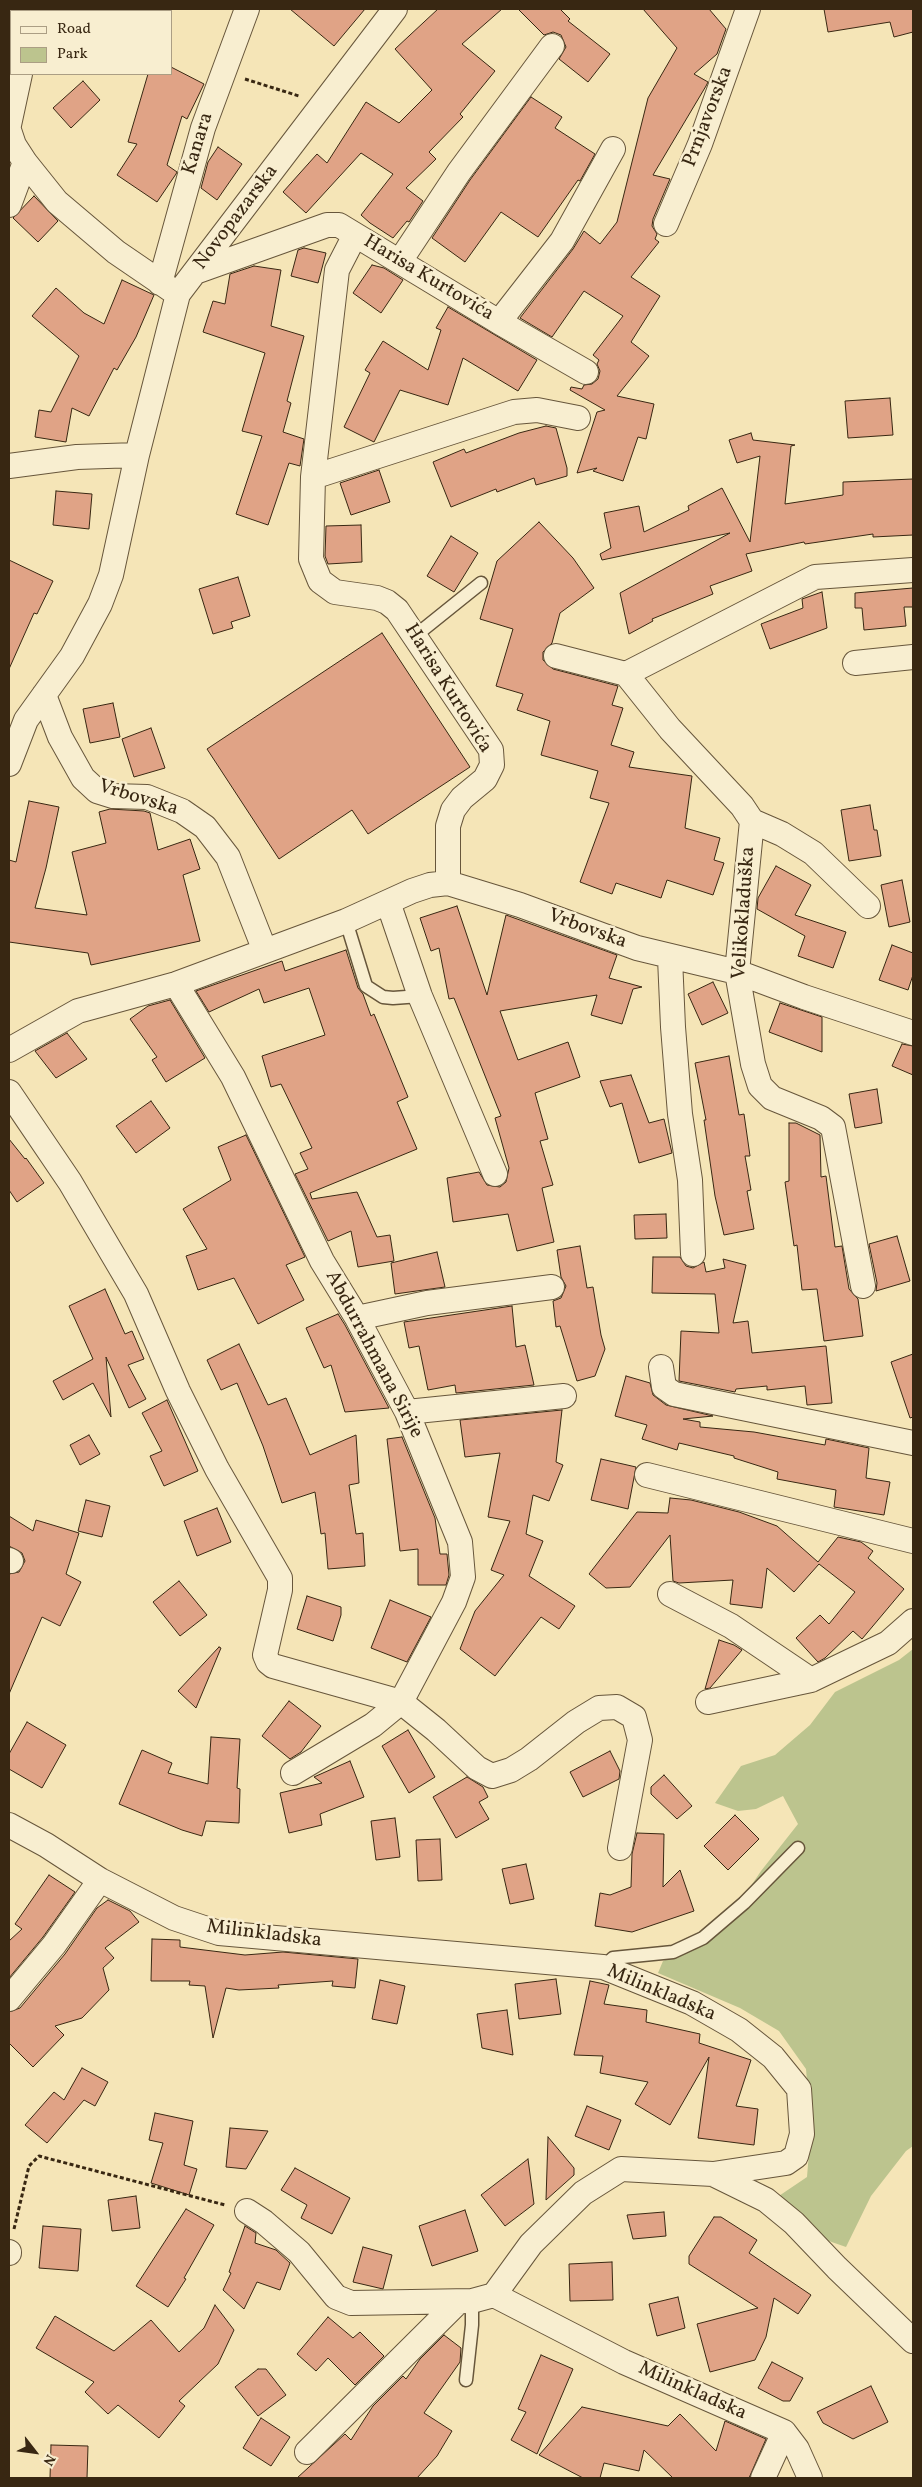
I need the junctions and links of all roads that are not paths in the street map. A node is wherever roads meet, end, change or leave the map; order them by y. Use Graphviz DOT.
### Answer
graph roads {
  1 [pos="246,9"];
  2 [pos="395,9"];
  3 [pos="748,9"];
  4 [pos="552,46"];
  5 [pos="20,75"];
  6 [pos="9,120"];
  7 [pos="613,148"];
  8 [pos="25,162"];
  9 [pos="9,205"];
  10 [pos="666,224"];
  11 [pos="355,235"];
  12 [pos="400,261"];
  13 [pos="198,271"];
  14 [pos="169,288"];
  15 [pos="498,322"];
  16 [pos="586,372"];
  17 [pos="578,418"];
  18 [pos="137,455"];
  19 [pos="9,466"];
  20 [pos="313,477"];
  21 [pos="913,570"];
  22 [pos="481,583"];
  23 [pos="415,636"];
  24 [pos="556,656"];
  25 [pos="913,657"];
  26 [pos="855,663"];
  27 [pos="626,674"];
  28 [pos="44,695"];
  29 [pos="18,716"];
  30 [pos="9,764"];
  31 [pos="752,821"];
  32 [pos="448,883"];
  33 [pos="388,902"];
  34 [pos="868,906"];
  35 [pos="346,921"];
  36 [pos="265,951"];
  37 [pos="670,958"];
  38 [pos="737,972"];
  39 [pos="176,984"];
  40 [pos="420,996"];
  41 [pos="913,1033"];
  42 [pos="9,1050"];
  43 [pos="9,1092"];
  44 [pos="496,1174"];
  45 [pos="693,1254"];
  46 [pos="863,1286"];
  47 [pos="552,1287"];
  48 [pos="358,1318"];
  49 [pos="661,1367"];
  50 [pos="564,1396"];
  51 [pos="407,1412"];
  52 [pos="913,1443"];
  53 [pos="647,1475"];
  54 [pos="913,1541"];
  55 [pos="670,1594"];
  56 [pos="913,1621"];
  57 [pos="811,1680"];
  58 [pos="402,1702"];
  59 [pos="708,1702"];
  60 [pos="293,1773"];
  61 [pos="9,1826"];
  62 [pos="620,1848"];
  63 [pos="798,1848"];
  64 [pos="100,1880"];
  65 [pos="603,1967"];
  66 [pos="9,1999"];
  67 [pos="713,2174"];
  68 [pos="247,2211"];
  69 [pos="494,2295"];
  70 [pos="464,2302"];
  71 [pos="913,2341"];
  72 [pos="466,2380"];
  73 [pos="784,2432"];
  74 [pos="307,2452"];
  75 [pos="763,2478"];
  76 [pos="810,2478"];
  1 -- 14 [label="street, Kanara"];
  2 -- 13 [label="street, Novopazarska"];
  3 -- 10 [label="street, Prnjavorska"];
  4 -- 12 [label="street"];
  5 -- 6 [label="street"];
  6 -- 8 [label="street"];
  7 -- 15 [label="street"];
  8 -- 9 [label="street"];
  8 -- 14 [label="street"];
  11 -- 12 [label="street, Harisa Kurtovića"];
  11 -- 13 [label="street"];
  11 -- 20 [label="street, Harisa Kurtovića"];
  12 -- 15 [label="street, Harisa Kurtovića"];
  13 -- 14 [label="street, Novopazarska"];
  14 -- 18 [label="street, Novopazarska"];
  15 -- 16 [label="street, Harisa Kurtovića"];
  17 -- 20 [label="street"];
  18 -- 19 [label="street"];
  18 -- 28 [label="street, Novopazarska"];
  20 -- 23 [label="street, Harisa Kurtovića"];
  21 -- 27 [label="street"];
  22 -- 23 [label="lane"];
  23 -- 32 [label="street, Harisa Kurtovića"];
  24 -- 27 [label="street"];
  25 -- 26 [label="street"];
  27 -- 31 [label="street, Velikokladuška"];
  28 -- 29 [label="street, Novopazarska"];
  28 -- 36 [label="street, Vrbovska"];
  29 -- 30 [label="street, Novopazarska"];
  31 -- 34 [label="street, Velikokladuška"];
  31 -- 38 [label="street, Velikokladuška"];
  32 -- 33 [label="street, Vrbovska"];
  32 -- 37 [label="street, Vrbovska"];
  33 -- 35 [label="street, Vrbovska"];
  33 -- 40 [label="street"];
  35 -- 36 [label="street, Vrbovska"];
  35 -- 40 [label="lane"];
  36 -- 39 [label="street, Vrbovska"];
  37 -- 38 [label="street, Vrbovska"];
  37 -- 45 [label="street"];
  38 -- 41 [label="street, Vrbovska"];
  38 -- 46 [label="street, Velikokladuška"];
  39 -- 42 [label="street, Vrbovska"];
  39 -- 48 [label="street, Abdurrahmana Sirije"];
  40 -- 44 [label="street"];
  43 -- 58 [label="street"];
  47 -- 48 [label="street"];
  48 -- 51 [label="street, Abdurrahmana Sirije"];
  49 -- 52 [label="street"];
  50 -- 51 [label="street"];
  51 -- 58 [label="street, Abdurrahmana Sirije"];
  53 -- 54 [label="street"];
  55 -- 57 [label="street"];
  56 -- 57 [label="street"];
  57 -- 59 [label="street"];
  58 -- 60 [label="street, Abdurrahmana Sirije"];
  58 -- 62 [label="street"];
  61 -- 64 [label="street, Milinkladska"];
  63 -- 65 [label="lane"];
  64 -- 65 [label="street, Milinkladska"];
  64 -- 66 [label="street"];
  65 -- 67 [label="street, Milinkladska"];
  67 -- 69 [label="street, Milinkladska"];
  67 -- 71 [label="street"];
  68 -- 70 [label="street"];
  69 -- 70 [label="street"];
  69 -- 73 [label="street, Milinkladska"];
  70 -- 72 [label="lane"];
  70 -- 74 [label="street"];
  73 -- 75 [label="street"];
  73 -- 76 [label="street"];
}
